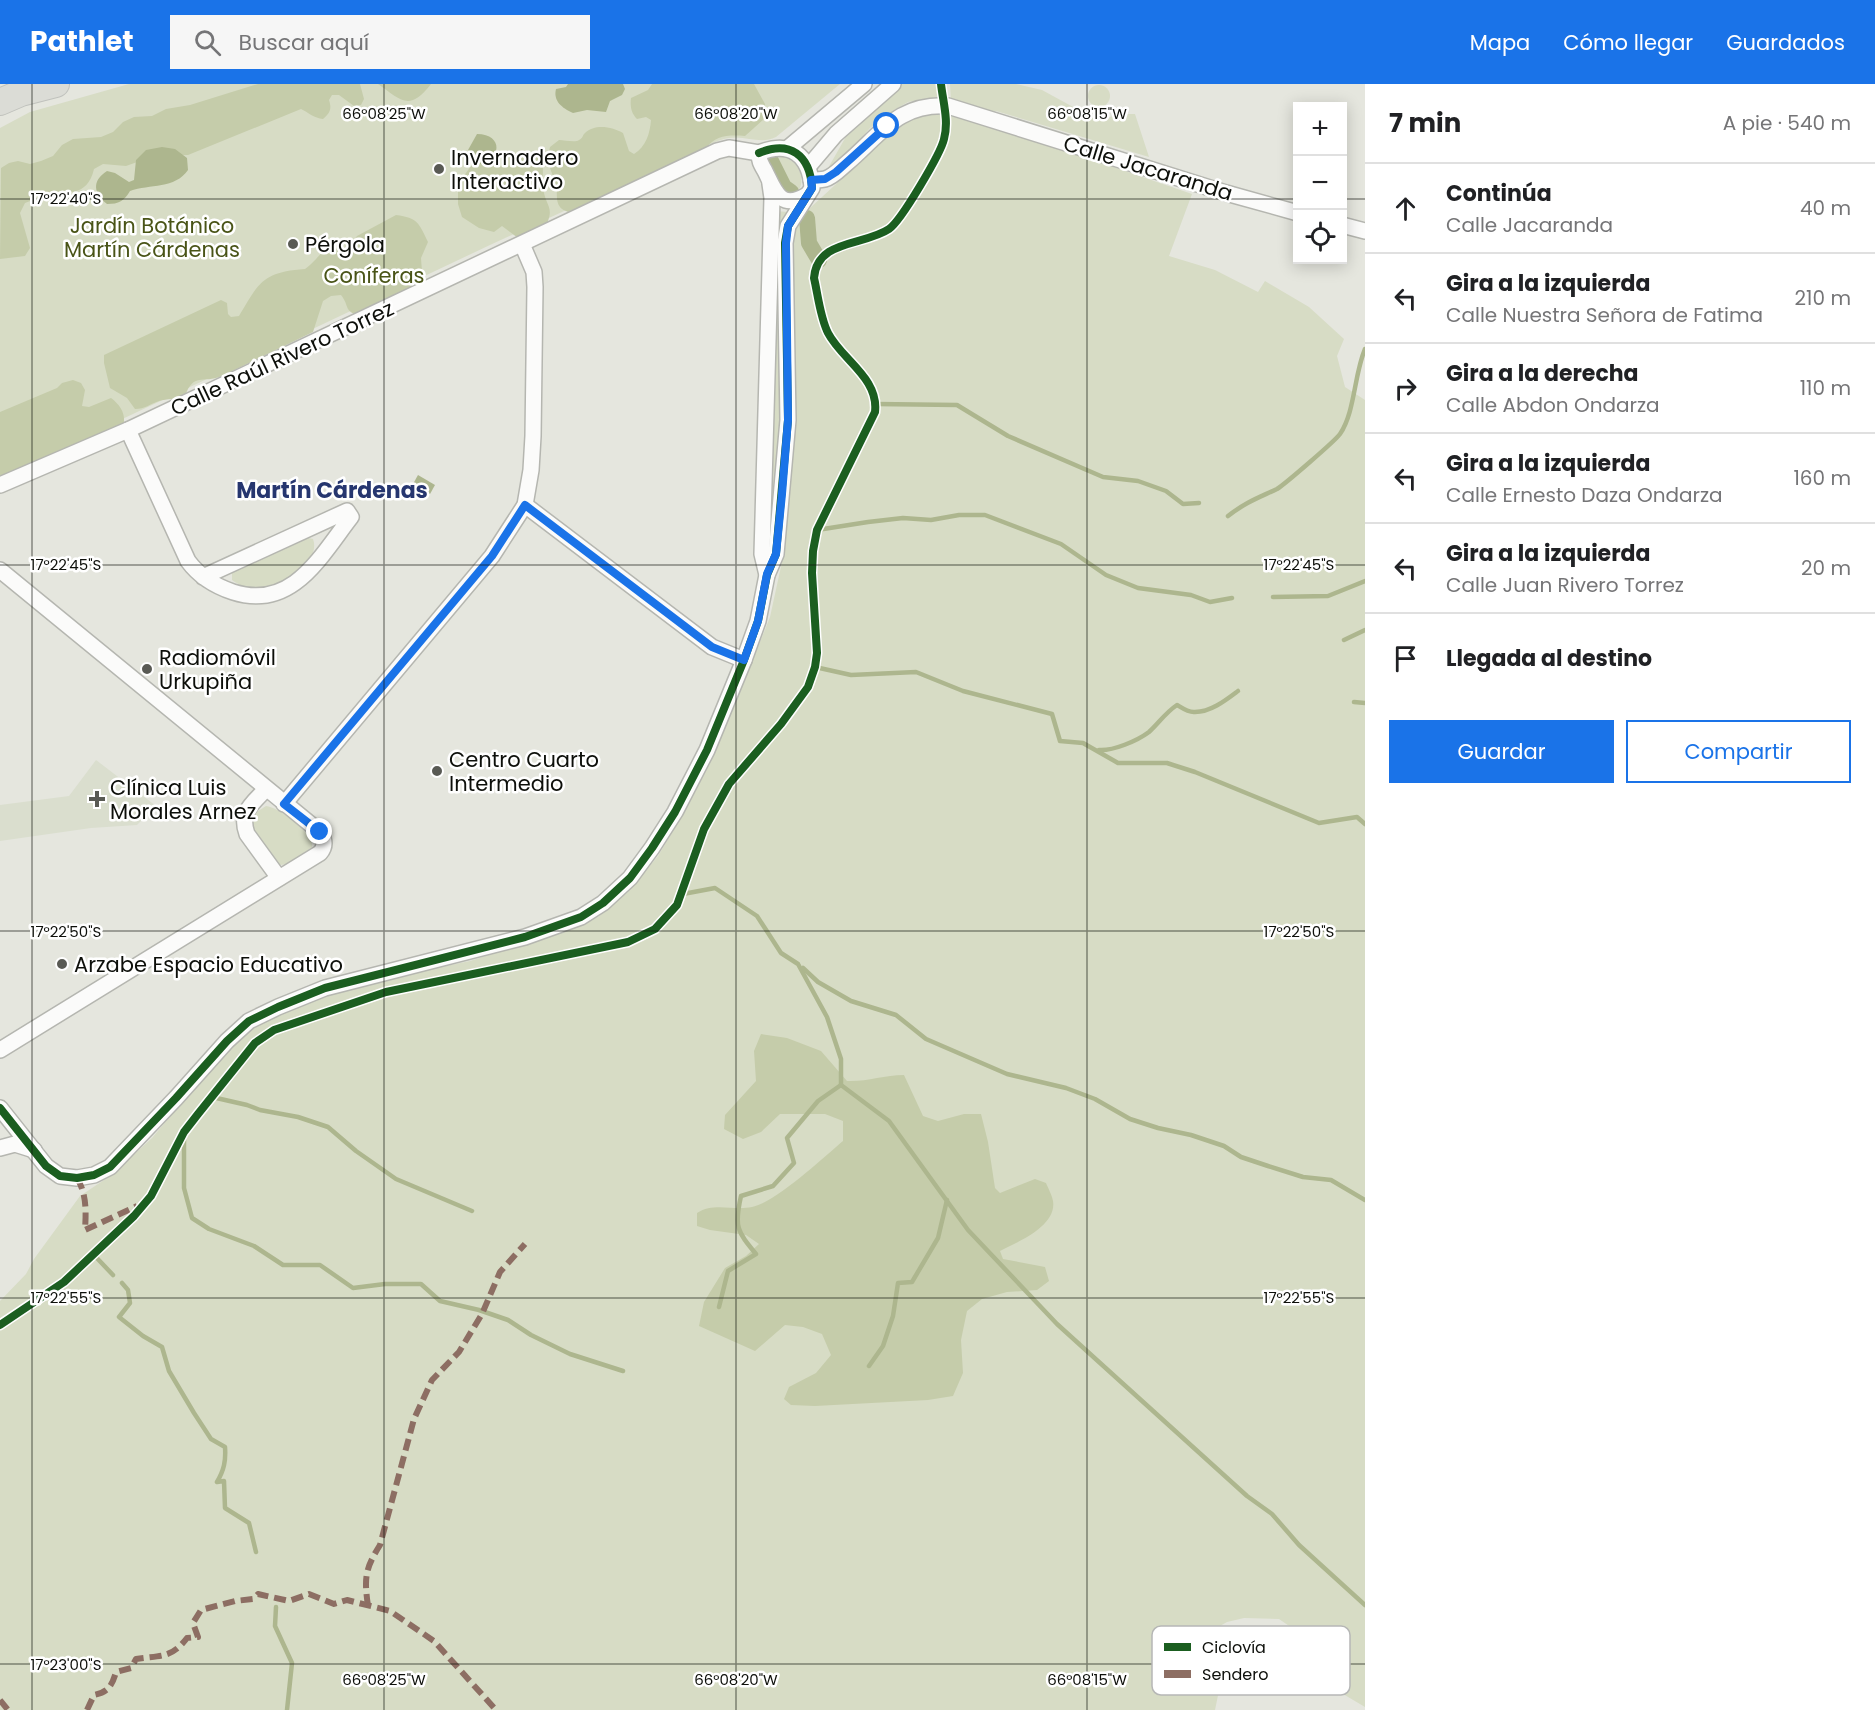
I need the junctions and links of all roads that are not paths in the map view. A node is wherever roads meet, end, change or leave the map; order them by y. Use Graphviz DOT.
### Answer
graph roads {
  1 [pos="56,84"];
  2 [pos="864,84"];
  3 [pos="893,84"];
  4 [pos="0,102"];
  5 [pos="788,148"];
  6 [pos="759,153"];
  7 [pos="810,173"];
  8 [pos="770,184"];
  9 [pos="807,195"];
  10 [pos="1293,212"];
  11 [pos="1347,226"];
  12 [pos="1365,231"];
  13 [pos="522,244"];
  14 [pos="128,430"];
  15 [pos="0,485"];
  16 [pos="525,505"];
  17 [pos="0,570"];
  18 [pos="767,574"];
  19 [pos="203,577"];
  20 [pos="744,660"];
  21 [pos="266,789"];
  22 [pos="284,804"];
  23 [pos="279,878"];
  24 [pos="0,1050"];
  25 [pos="0,1108"];
  26 [pos="0,1148"];
  27 [pos="34,1150"];
  1 -- 4 [label="highway"];
  2 -- 5 [label="street"];
  3 -- 7 [label="street"];
  5 -- 6 [label="street"];
  5 -- 7 [label="street"];
  6 -- 8 [label="street"];
  6 -- 13 [label="street, Calle Raúl Rivero Torrez"];
  7 -- 9 [label="street"];
  7 -- 10 [label="street, Calle Jacaranda"];
  8 -- 9 [label="street"];
  8 -- 18 [label="street"];
  9 -- 18 [label="street"];
  11 -- 12 [label="street"];
  13 -- 14 [label="street, Calle Raúl Rivero Torrez"];
  13 -- 16 [label="street"];
  14 -- 15 [label="street, Calle Raúl Rivero Torrez"];
  14 -- 19 [label="street"];
  16 -- 20 [label="street"];
  16 -- 22 [label="street"];
  17 -- 21 [label="street"];
  18 -- 20 [label="street"];
  19 -- 19 [label="street"];
  20 -- 27 [label="street"];
  21 -- 22 [label="street"];
  21 -- 23 [label="street"];
  22 -- 23 [label="street"];
  23 -- 24 [label="street"];
  25 -- 27 [label="street"];
  26 -- 27 [label="street"];
}
